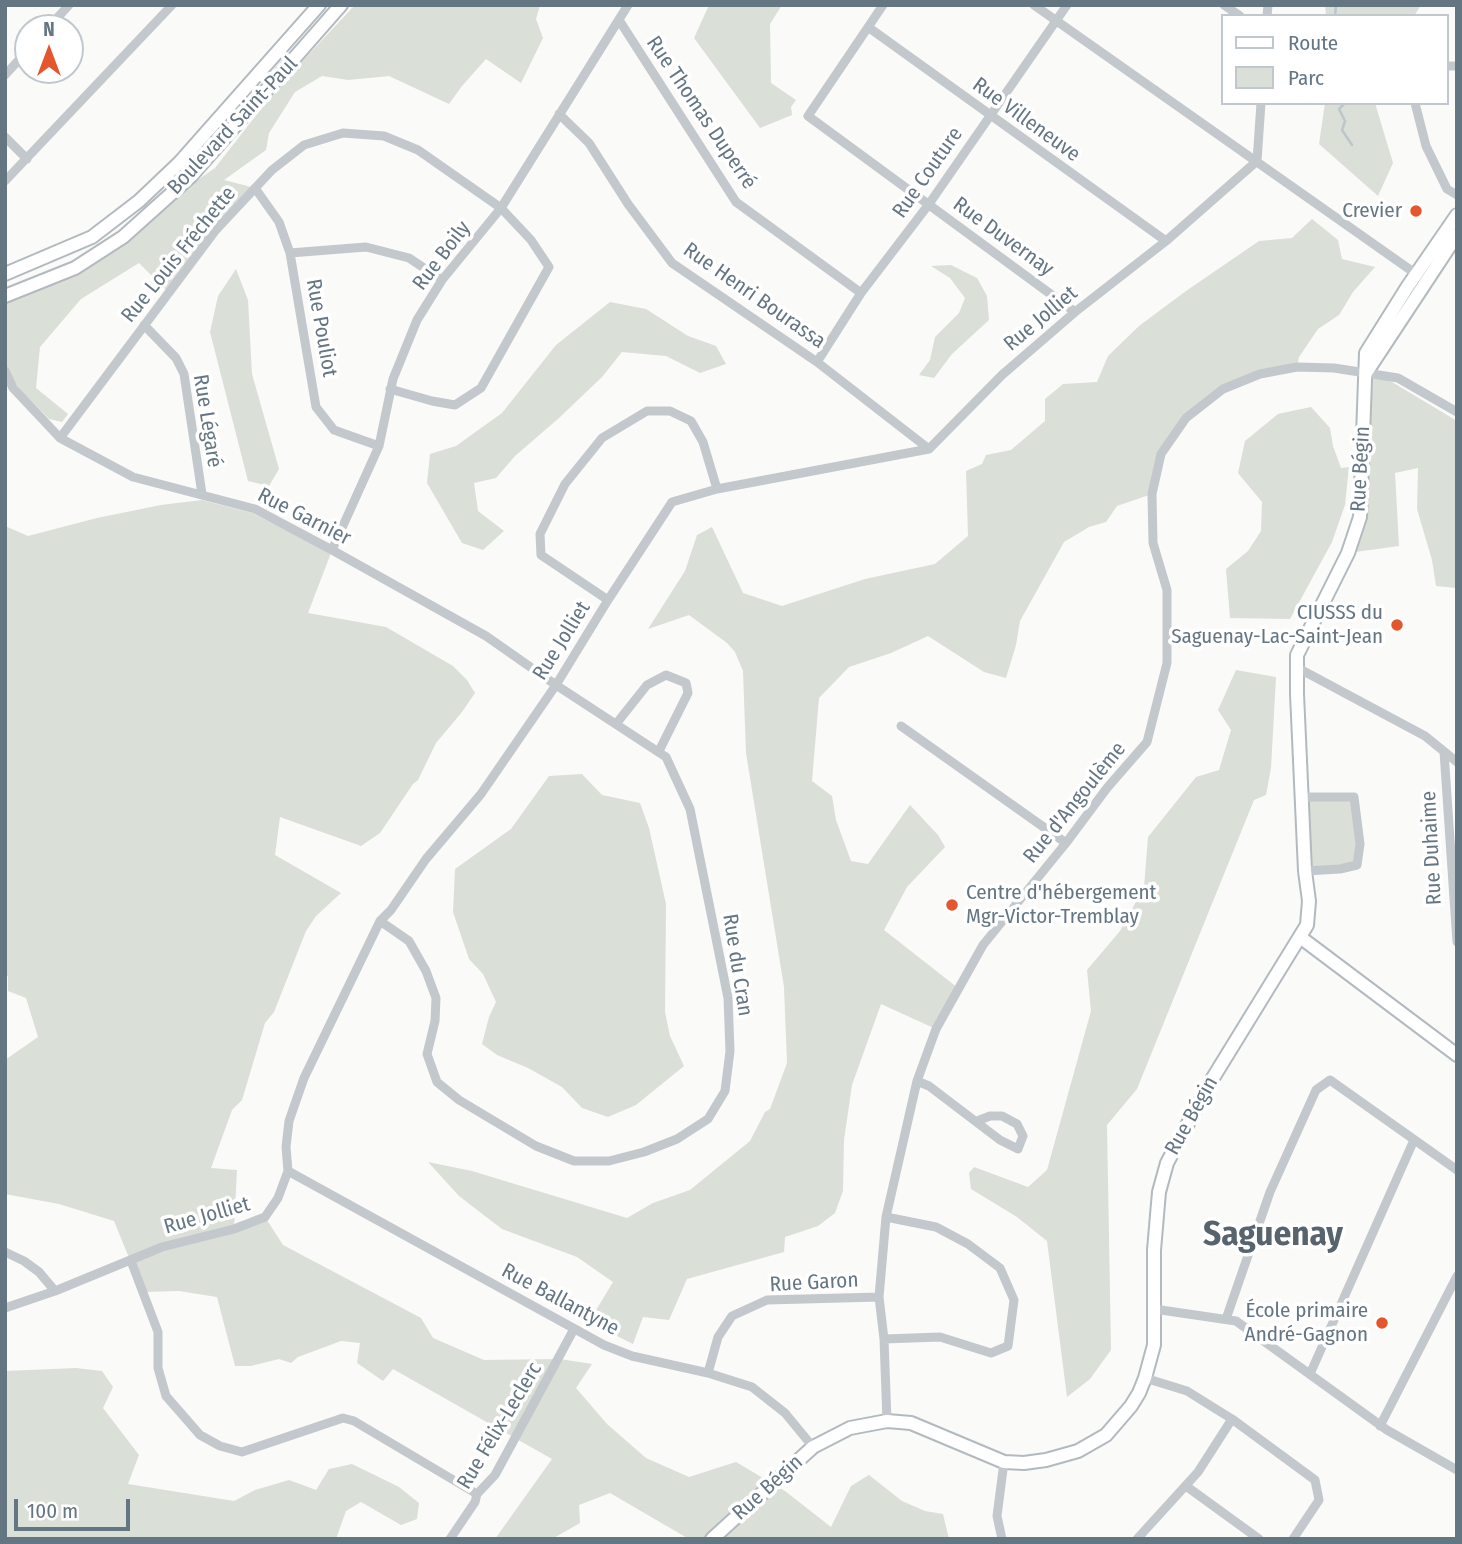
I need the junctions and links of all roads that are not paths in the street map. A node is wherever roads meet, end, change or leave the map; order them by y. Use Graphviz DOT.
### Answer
graph roads {
  1 [pos="172,5"];
  2 [pos="319,5"];
  3 [pos="341,5"];
  4 [pos="628,5"];
  5 [pos="883,5"];
  6 [pos="1034,5"];
  7 [pos="1067,5"];
  8 [pos="618,20"];
  9 [pos="1056,20"];
  10 [pos="868,27"];
  11 [pos="1261,105"];
  12 [pos="1416,105"];
  13 [pos="559,114"];
  14 [pos="989,116"];
  15 [pos="5,137"];
  16 [pos="27,159"];
  17 [pos="1257,161"];
  18 [pos="5,181"];
  19 [pos="255,188"];
  20 [pos="1457,195"];
  21 [pos="929,204"];
  22 [pos="501,208"];
  23 [pos="1457,215"];
  24 [pos="1457,235"];
  25 [pos="1166,241"];
  26 [pos="290,253"];
  27 [pos="5,274"];
  28 [pos="1421,278"];
  29 [pos="442,280"];
  30 [pos="861,293"];
  31 [pos="5,296"];
  32 [pos="1075,312"];
  33 [pos="144,325"];
  34 [pos="817,362"];
  35 [pos="5,370"];
  36 [pos="1366,373"];
  37 [pos="390,390"];
  38 [pos="1457,412"];
  39 [pos="60,438"];
  40 [pos="379,446"];
  41 [pos="929,449"];
  42 [pos="717,489"];
  43 [pos="202,494"];
  44 [pos="332,550"];
  45 [pos="608,600"];
  46 [pos="1296,667"];
  47 [pos="556,685"];
  48 [pos="616,724"];
  49 [pos="901,726"];
  50 [pos="659,751"];
  51 [pos="1444,752"];
  52 [pos="1457,762"];
  53 [pos="1301,797"];
  54 [pos="1066,843"];
  55 [pos="1305,870"];
  56 [pos="380,921"];
  57 [pos="1307,925"];
  58 [pos="1300,937"];
  59 [pos="1457,942"];
  60 [pos="1321,953"];
  61 [pos="1457,1055"];
  62 [pos="917,1081"];
  63 [pos="977,1121"];
  64 [pos="1414,1140"];
  65 [pos="1457,1170"];
  66 [pos="288,1171"];
  67 [pos="886,1217"];
  68 [pos="5,1252"];
  69 [pos="131,1261"];
  70 [pos="1457,1276"];
  71 [pos="55,1291"];
  72 [pos="879,1297"];
  73 [pos="5,1308"];
  74 [pos="1154,1309"];
  75 [pos="1226,1319"];
  76 [pos="574,1329"];
  77 [pos="884,1339"];
  78 [pos="708,1373"];
  79 [pos="1310,1374"];
  80 [pos="1145,1378"];
  81 [pos="1232,1419"];
  82 [pos="887,1421"];
  83 [pos="1380,1426"];
  84 [pos="813,1447"];
  85 [pos="1004,1462"];
  86 [pos="1457,1470"];
  87 [pos="1186,1486"];
  88 [pos="477,1494"];
  89 [pos="450,1539"];
  90 [pos="712,1539"];
  91 [pos="1002,1539"];
  92 [pos="1137,1539"];
  93 [pos="1259,1539"];
  94 [pos="1293,1539"];
  1 -- 16 [label="street"];
  2 -- 27 [label="street, Boulevard Saint-Paul"];
  3 -- 31 [label="street, Boulevard Saint-Paul"];
  4 -- 8 [label="street, Rue Boily"];
  5 -- 10 [label="street"];
  6 -- 9 [label="street"];
  7 -- 9 [label="street, Rue Couture"];
  8 -- 13 [label="street, Rue Boily"];
  8 -- 30 [label="street, Rue Thomas Duperré"];
  9 -- 14 [label="street, Rue Couture"];
  9 -- 17 [label="street"];
  10 -- 14 [label="street, Rue Villeneuve"];
  10 -- 21 [label="street, Rue Duvernay"];
  11 -- 17 [label="street"];
  12 -- 20 [label="street"];
  13 -- 22 [label="street, Rue Boily"];
  13 -- 34 [label="street, Rue Henri Bourassa"];
  14 -- 21 [label="street, Rue Couture"];
  14 -- 25 [label="street, Rue Villeneuve"];
  15 -- 16 [label="street"];
  16 -- 18 [label="street"];
  17 -- 25 [label="street, Rue Jolliet"];
  17 -- 28 [label="street"];
  19 -- 22 [label="street, Rue Louis Fréchette"];
  19 -- 26 [label="street, Rue Pouliot"];
  19 -- 33 [label="street, Rue Louis Fréchette"];
  21 -- 30 [label="street, Rue Couture"];
  21 -- 32 [label="street, Rue Duvernay"];
  22 -- 29 [label="street, Rue Boily"];
  22 -- 37 [label="street, Rue Louis Fréchette"];
  23 -- 28 [label="street"];
  24 -- 28 [label="street"];
  25 -- 32 [label="street, Rue Jolliet"];
  26 -- 29 [label="street"];
  26 -- 40 [label="street, Rue Pouliot"];
  28 -- 36 [label="street"];
  29 -- 37 [label="street, Rue Boily"];
  30 -- 34 [label="street, Rue Couture"];
  32 -- 41 [label="street, Rue Jolliet"];
  33 -- 39 [label="street, Rue Louis Fréchette"];
  33 -- 43 [label="street, Rue Légaré"];
  34 -- 41 [label="street, Rue Henri Bourassa"];
  35 -- 39 [label="street, Rue Garnier"];
  36 -- 38 [label="street, Rue d'Angoulème"];
  36 -- 46 [label="street, Rue Bégin"];
  36 -- 54 [label="street, Rue d'Angoulème"];
  37 -- 40 [label="street, Rue Boily"];
  39 -- 43 [label="street, Rue Garnier"];
  40 -- 44 [label="street, Rue Boily"];
  41 -- 42 [label="street, Rue Jolliet"];
  42 -- 45 [label="street, Rue Jolliet"];
  42 -- 45 [label="street"];
  43 -- 44 [label="street, Rue Garnier"];
  44 -- 47 [label="street, Rue Garnier"];
  45 -- 47 [label="street, Rue Jolliet"];
  46 -- 51 [label="street"];
  46 -- 53 [label="street, Rue Bégin"];
  47 -- 48 [label="street, Rue du Cran"];
  47 -- 56 [label="street, Rue Jolliet"];
  48 -- 50 [label="street, Rue du Cran"];
  48 -- 50 [label="street"];
  49 -- 54 [label="street"];
  50 -- 56 [label="street, Rue du Cran"];
  51 -- 52 [label="street"];
  51 -- 59 [label="street, Rue Duhaime"];
  53 -- 55 [label="street, Rue Bégin"];
  53 -- 55 [label="street"];
  54 -- 62 [label="street, Rue d'Angoulème"];
  55 -- 57 [label="street, Rue Bégin"];
  56 -- 66 [label="street, Rue Jolliet"];
  57 -- 58 [label="street, Rue Bégin"];
  57 -- 60 [label="street"];
  58 -- 60 [label="street"];
  58 -- 74 [label="street, Rue Bégin"];
  60 -- 61 [label="street"];
  62 -- 63 [label="street"];
  62 -- 67 [label="street, Rue d'Angoulème"];
  63 -- 63 [label="street"];
  64 -- 65 [label="street"];
  64 -- 75 [label="street"];
  64 -- 79 [label="street"];
  66 -- 69 [label="street, Rue Jolliet"];
  66 -- 76 [label="street, Rue Ballantyne"];
  67 -- 72 [label="street, Rue d'Angoulème"];
  67 -- 77 [label="street"];
  68 -- 71 [label="street"];
  69 -- 71 [label="street, Rue Jolliet"];
  69 -- 88 [label="street"];
  70 -- 83 [label="street"];
  71 -- 73 [label="street, Rue Jolliet"];
  72 -- 77 [label="street, Rue d'Angoulème"];
  72 -- 78 [label="street, Rue Garon"];
  74 -- 75 [label="street"];
  74 -- 80 [label="street, Rue Bégin"];
  75 -- 79 [label="street"];
  76 -- 78 [label="street, Rue Ballantyne"];
  76 -- 88 [label="street, Rue Félix-Leclerc"];
  77 -- 82 [label="street, Rue d'Angoulème"];
  78 -- 84 [label="street, Rue Ballantyne"];
  79 -- 83 [label="street"];
  80 -- 81 [label="street"];
  80 -- 85 [label="street, Rue Bégin"];
  81 -- 87 [label="street"];
  81 -- 94 [label="street"];
  82 -- 84 [label="street, Rue Bégin"];
  82 -- 85 [label="street, Rue Bégin"];
  83 -- 86 [label="street"];
  84 -- 90 [label="street, Rue Bégin"];
  85 -- 91 [label="street"];
  87 -- 92 [label="street"];
  87 -- 93 [label="street"];
  88 -- 89 [label="street, Rue Félix-Leclerc"];
}
